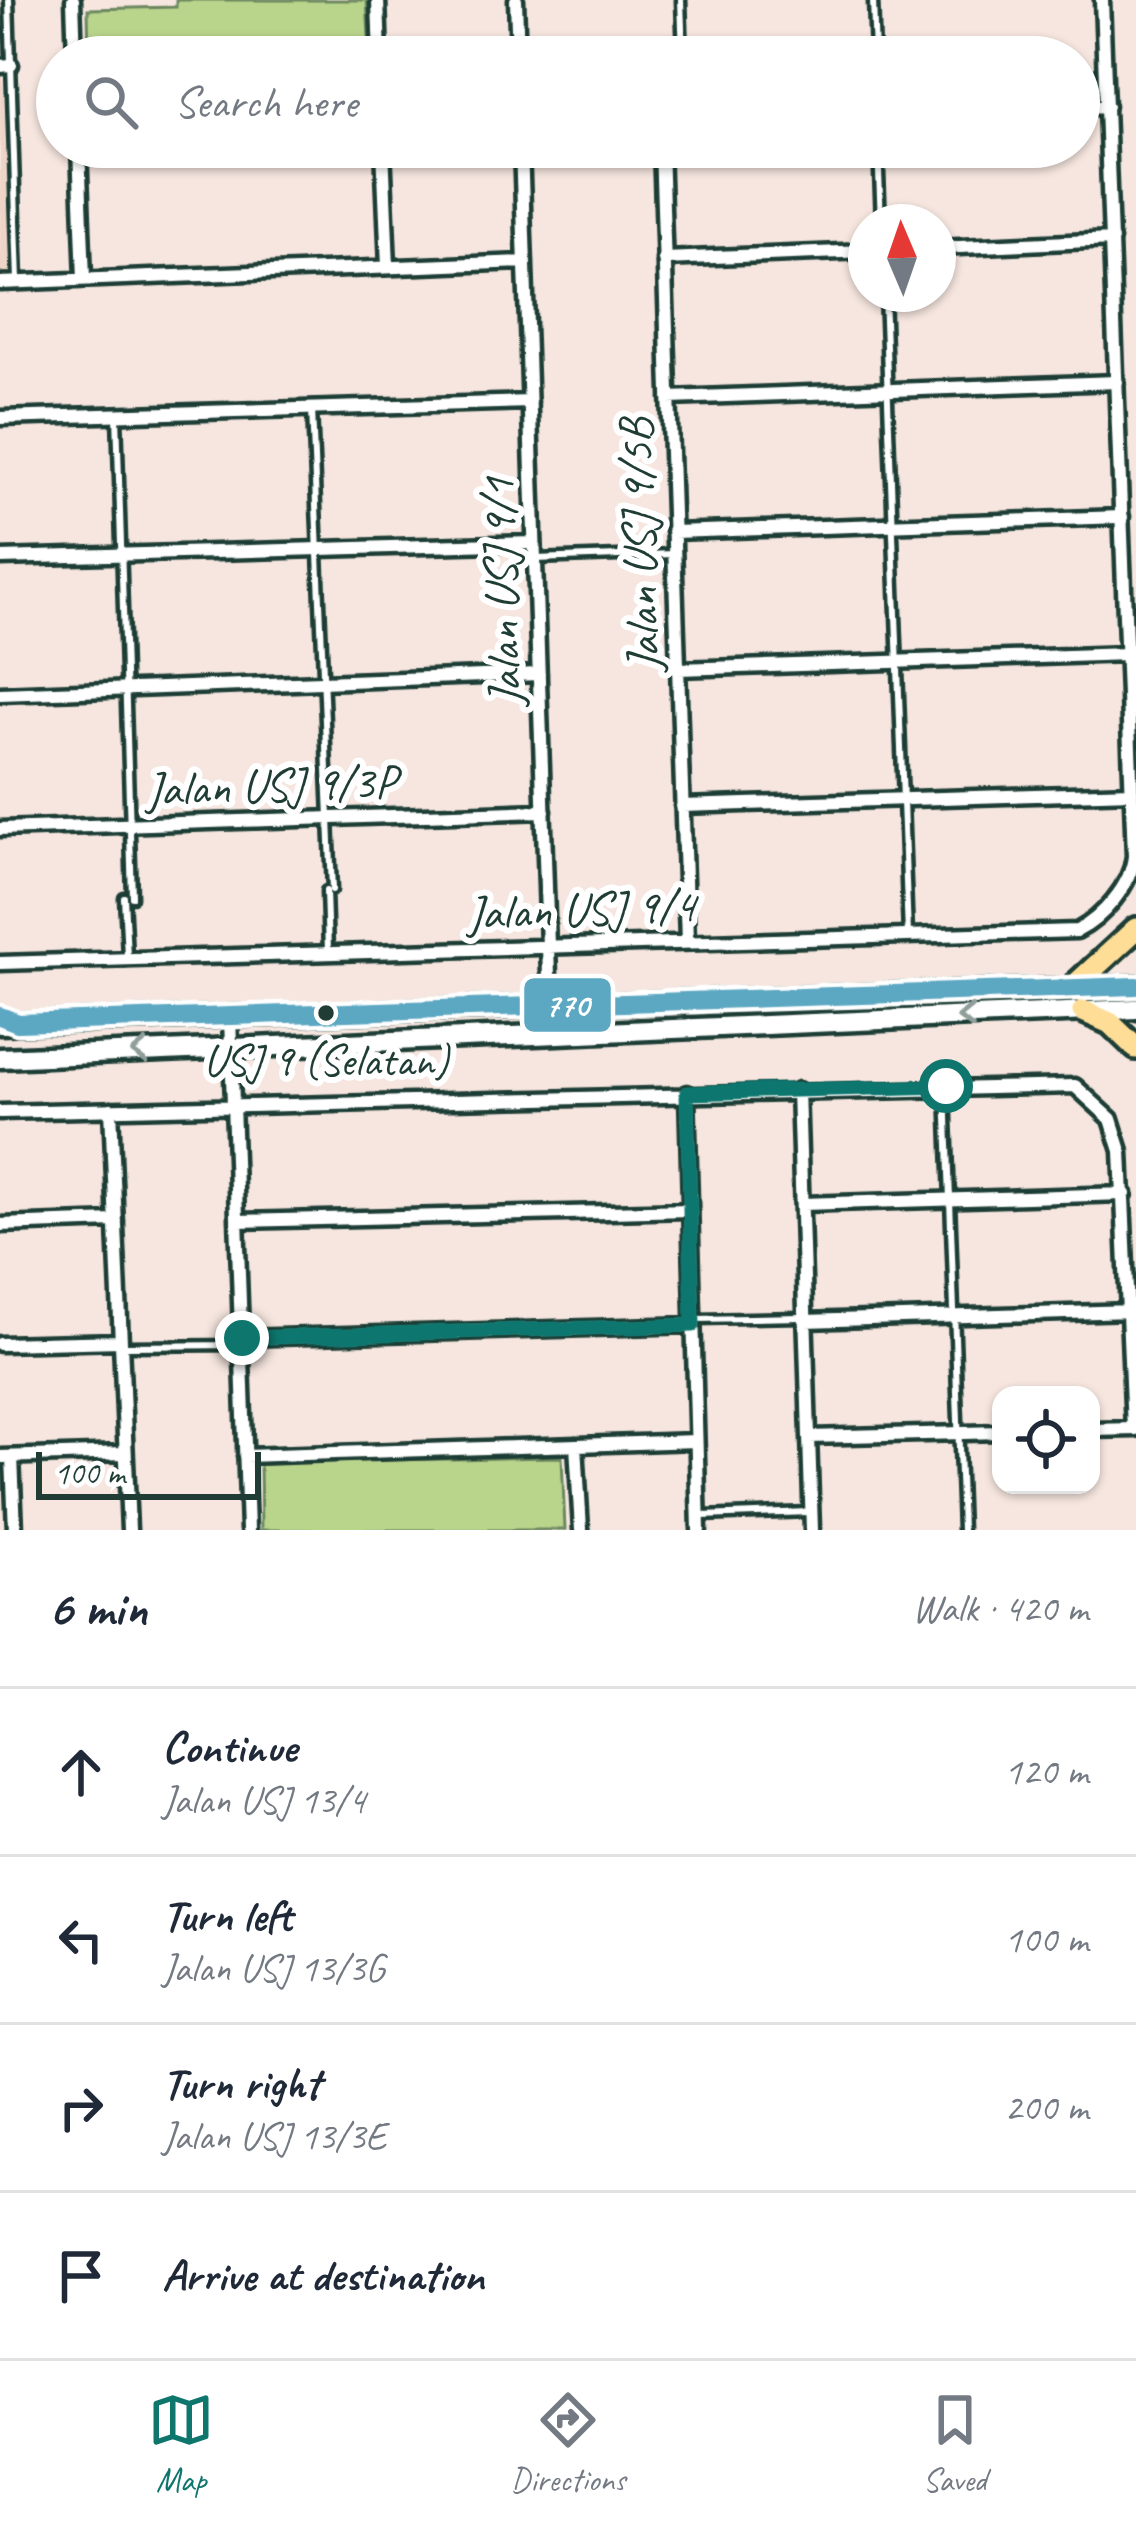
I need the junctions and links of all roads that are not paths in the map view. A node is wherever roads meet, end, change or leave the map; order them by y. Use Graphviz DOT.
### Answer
graph roads {
  1 [pos="9,0"];
  2 [pos="73,0"];
  3 [pos="378,0"];
  4 [pos="516,0"];
  5 [pos="681,0"];
  6 [pos="873,0"];
  7 [pos="1102,0"];
  8 [pos="74,36"];
  9 [pos="379,36"];
  10 [pos="517,36"];
  11 [pos="682,36"];
  12 [pos="874,36"];
  13 [pos="6,66"];
  14 [pos="1100,106"];
  15 [pos="1107,106"];
  16 [pos="82,168"];
  17 [pos="384,168"];
  18 [pos="522,168"];
  19 [pos="662,168"];
  20 [pos="879,168"];
  21 [pos="880,204"];
  22 [pos="1112,240"];
  23 [pos="956,247"];
  24 [pos="848,252"];
  25 [pos="664,259"];
  26 [pos="525,262"];
  27 [pos="388,268"];
  28 [pos="85,279"];
  29 [pos="18,282"];
  30 [pos="0,283"];
  31 [pos="885,312"];
  32 [pos="1117,382"];
  33 [pos="887,390"];
  34 [pos="669,398"];
  35 [pos="530,403"];
  36 [pos="312,409"];
  37 [pos="117,415"];
  38 [pos="0,418"];
  39 [pos="1122,517"];
  40 [pos="892,525"];
  41 [pos="673,532"];
  42 [pos="534,543"];
  43 [pos="318,549"];
  44 [pos="674,554"];
  45 [pos="121,555"];
  46 [pos="0,558"];
  47 [pos="535,559"];
  48 [pos="1127,653"];
  49 [pos="898,661"];
  50 [pos="678,669"];
  51 [pos="539,674"];
  52 [pos="323,682"];
  53 [pos="125,689"];
  54 [pos="0,694"];
  55 [pos="1132,792"];
  56 [pos="903,799"];
  57 [pos="682,806"];
  58 [pos="544,811"];
  59 [pos="329,819"];
  60 [pos="129,825"];
  61 [pos="0,830"];
  62 [pos="1136,929"];
  63 [pos="908,935"];
  64 [pos="686,941"];
  65 [pos="548,945"];
  66 [pos="328,951"];
  67 [pos="127,956"];
  68 [pos="0,963"];
  69 [pos="1136,986"];
  70 [pos="1072,988"];
  71 [pos="550,1007"];
  72 [pos="1136,1009"];
  73 [pos="1083,1011"];
  74 [pos="230,1018"];
  75 [pos="6,1021"];
  76 [pos="551,1034"];
  77 [pos="231,1048"];
  78 [pos="1136,1048"];
  79 [pos="0,1058"];
  80 [pos="946,1086"];
  81 [pos="798,1090"];
  82 [pos="687,1093"];
  83 [pos="233,1106"];
  84 [pos="112,1109"];
  85 [pos="0,1112"];
  86 [pos="1125,1194"];
  87 [pos="950,1199"];
  88 [pos="802,1204"];
  89 [pos="690,1210"];
  90 [pos="116,1221"];
  91 [pos="237,1221"];
  92 [pos="0,1225"];
  93 [pos="1130,1310"];
  94 [pos="954,1316"];
  95 [pos="805,1319"];
  96 [pos="693,1322"];
  97 [pos="242,1341"];
  98 [pos="121,1343"];
  99 [pos="0,1344"];
  100 [pos="1134,1429"];
  101 [pos="1100,1430"];
  102 [pos="992,1432"];
  103 [pos="958,1433"];
  104 [pos="809,1437"];
  105 [pos="696,1441"];
  106 [pos="576,1445"];
  107 [pos="125,1453"];
  108 [pos="245,1456"];
  109 [pos="6,1457"];
  110 [pos="812,1512"];
  111 [pos="699,1523"];
  112 [pos="15,1530"];
  113 [pos="128,1530"];
  114 [pos="248,1530"];
  115 [pos="581,1530"];
  116 [pos="812,1530"];
  117 [pos="962,1530"];
  1 -- 13 [label="lane"];
  2 -- 8 [label="street"];
  3 -- 9 [label="street"];
  4 -- 10 [label="street"];
  5 -- 11 [label="lane"];
  6 -- 12 [label="lane"];
  7 -- 15 [label="street"];
  13 -- 29 [label="lane"];
  14 -- 15 [label="street"];
  15 -- 22 [label="street"];
  16 -- 28 [label="street"];
  17 -- 27 [label="street"];
  18 -- 26 [label="street, Jalan USJ 9/1"];
  19 -- 25 [label="street, Jalan USJ 9/5B"];
  20 -- 21 [label="lane"];
  22 -- 23 [label="street"];
  22 -- 32 [label="street"];
  24 -- 25 [label="street"];
  25 -- 34 [label="street, Jalan USJ 9/5B"];
  26 -- 27 [label="street"];
  26 -- 35 [label="street, Jalan USJ 9/1"];
  27 -- 28 [label="street"];
  28 -- 29 [label="street"];
  29 -- 30 [label="street"];
  31 -- 33 [label="lane"];
  32 -- 33 [label="street"];
  32 -- 39 [label="street"];
  33 -- 34 [label="street"];
  33 -- 40 [label="lane"];
  34 -- 41 [label="street, Jalan USJ 9/5B"];
  35 -- 36 [label="street"];
  35 -- 42 [label="street, Jalan USJ 9/1"];
  36 -- 37 [label="street"];
  36 -- 43 [label="lane"];
  37 -- 38 [label="street"];
  37 -- 45 [label="lane"];
  39 -- 40 [label="street"];
  39 -- 48 [label="street"];
  40 -- 41 [label="street"];
  40 -- 49 [label="lane"];
  41 -- 44 [label="street, Jalan USJ 9/5B"];
  42 -- 43 [label="street"];
  42 -- 47 [label="street, Jalan USJ 9/1"];
  43 -- 45 [label="street"];
  43 -- 52 [label="lane"];
  44 -- 47 [label="lane"];
  44 -- 50 [label="street, Jalan USJ 9/5B"];
  45 -- 46 [label="street"];
  45 -- 53 [label="lane"];
  47 -- 51 [label="street, Jalan USJ 9/1"];
  48 -- 49 [label="street"];
  48 -- 55 [label="street"];
  49 -- 50 [label="street"];
  49 -- 56 [label="lane"];
  50 -- 57 [label="street, Jalan USJ 9/5B"];
  51 -- 52 [label="street"];
  51 -- 58 [label="street, Jalan USJ 9/1"];
  52 -- 53 [label="street"];
  52 -- 59 [label="lane"];
  53 -- 54 [label="street"];
  53 -- 60 [label="lane"];
  55 -- 56 [label="street"];
  55 -- 63 [label="street, Jalan USJ 9/4"];
  56 -- 57 [label="street"];
  56 -- 63 [label="lane"];
  57 -- 64 [label="street, Jalan USJ 9/5B"];
  58 -- 59 [label="street, Jalan USJ 9/3P"];
  58 -- 65 [label="street, Jalan USJ 9/1"];
  59 -- 60 [label="street, Jalan USJ 9/3P"];
  59 -- 66 [label="lane"];
  60 -- 61 [label="street, Jalan USJ 9/3P"];
  60 -- 67 [label="lane"];
  62 -- 70 [label="main road"];
  63 -- 64 [label="street, Jalan USJ 9/4"];
  64 -- 65 [label="street, Jalan USJ 9/4"];
  65 -- 66 [label="street, Jalan USJ 9/4"];
  65 -- 71 [label="street, Jalan USJ 9/1"];
  66 -- 67 [label="street, Jalan USJ 9/4"];
  67 -- 68 [label="street, Jalan USJ 9/4"];
  69 -- 70 [label="main road"];
  70 -- 71 [label="main road"];
  71 -- 74 [label="main road"];
  71 -- 76 [label="street, Jalan USJ 9/1"];
  72 -- 73 [label="main road"];
  73 -- 76 [label="main road, one-way"];
  73 -- 78 [label="main road"];
  74 -- 75 [label="main road"];
  74 -- 77 [label="street"];
  76 -- 77 [label="main road"];
  77 -- 79 [label="main road, one-way"];
  77 -- 83 [label="street"];
  80 -- 81 [label="street"];
  80 -- 86 [label="street"];
  80 -- 87 [label="lane"];
  81 -- 82 [label="street"];
  81 -- 88 [label="street"];
  82 -- 83 [label="street"];
  82 -- 89 [label="street"];
  83 -- 84 [label="street"];
  83 -- 91 [label="street"];
  84 -- 85 [label="street"];
  84 -- 90 [label="street"];
  86 -- 87 [label="street"];
  86 -- 93 [label="street"];
  87 -- 88 [label="street"];
  87 -- 94 [label="lane"];
  88 -- 95 [label="street"];
  89 -- 91 [label="street"];
  89 -- 96 [label="street"];
  90 -- 92 [label="street"];
  90 -- 98 [label="street"];
  91 -- 97 [label="street"];
  93 -- 94 [label="street"];
  93 -- 100 [label="street"];
  94 -- 95 [label="street"];
  94 -- 103 [label="lane"];
  95 -- 96 [label="lane"];
  95 -- 104 [label="street"];
  96 -- 97 [label="street"];
  96 -- 105 [label="street"];
  97 -- 98 [label="lane"];
  97 -- 108 [label="street"];
  98 -- 99 [label="street"];
  98 -- 107 [label="street"];
  100 -- 101 [label="street"];
  102 -- 103 [label="street"];
  103 -- 104 [label="street"];
  103 -- 117 [label="lane"];
  104 -- 110 [label="street"];
  105 -- 106 [label="street"];
  105 -- 111 [label="street"];
  106 -- 108 [label="street"];
  106 -- 115 [label="street"];
  107 -- 109 [label="street"];
  107 -- 113 [label="street"];
  108 -- 114 [label="street"];
  109 -- 112 [label="street"];
  110 -- 111 [label="lane"];
  110 -- 116 [label="street"];
}
